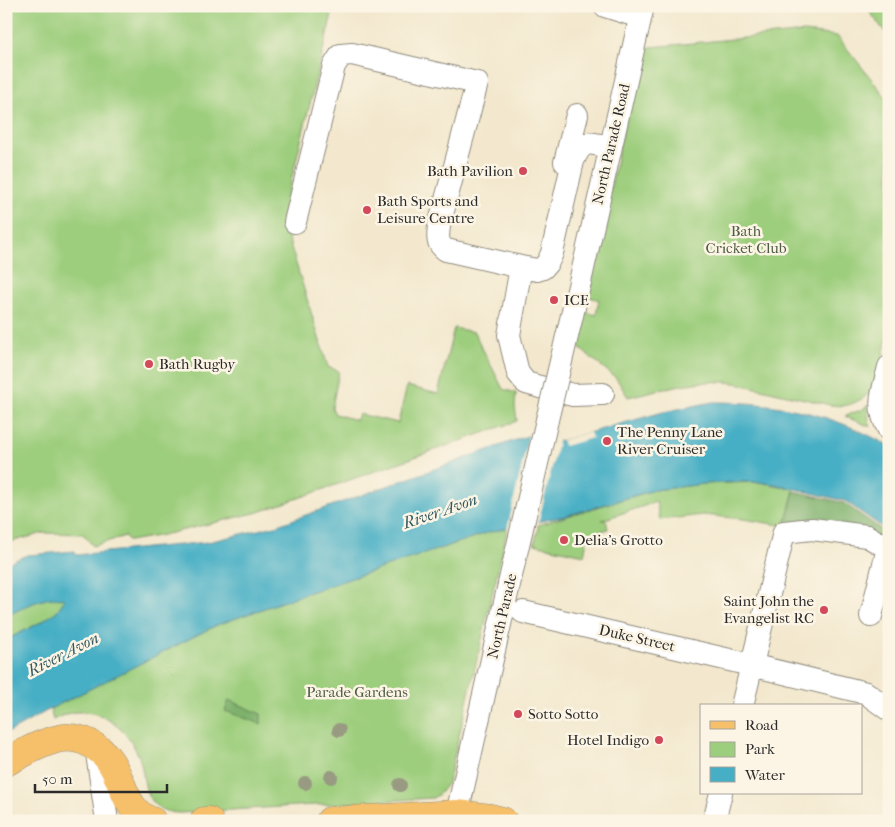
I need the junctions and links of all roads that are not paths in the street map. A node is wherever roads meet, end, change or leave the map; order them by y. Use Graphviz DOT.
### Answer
graph roads {
  1 [pos="606,6"];
  2 [pos="639,10"];
  3 [pos="576,115"];
  4 [pos="610,147"];
  5 [pos="295,222"];
  6 [pos="529,269"];
  7 [pos="889,367"];
  8 [pos="603,394"];
  9 [pos="547,420"];
  10 [pos="889,430"];
  11 [pos="884,584"];
  12 [pos="523,612"];
  13 [pos="871,616"];
  14 [pos="751,665"];
  15 [pos="742,704"];
  16 [pos="888,709"];
  17 [pos="96,747"];
  18 [pos="6,762"];
  19 [pos="721,794"];
  20 [pos="447,816"];
  21 [pos="149,820"];
  22 [pos="107,821"];
  23 [pos="204,821"];
  24 [pos="209,821"];
  25 [pos="330,821"];
  26 [pos="503,821"];
  27 [pos="714,821"];
  1 -- 2 [label="street"];
  2 -- 4 [label="street, North Parade Road"];
  3 -- 6 [label="street"];
  4 -- 6 [label="street"];
  4 -- 9 [label="street, North Parade Road, bridge"];
  5 -- 6 [label="street"];
  6 -- 8 [label="street"];
  7 -- 10 [label="street"];
  9 -- 20 [label="street, North Parade"];
  11 -- 13 [label="street"];
  11 -- 14 [label="street"];
  12 -- 14 [label="street, Duke Street"];
  14 -- 15 [label="street"];
  14 -- 16 [label="street, Duke Street"];
  17 -- 18 [label="main road"];
  17 -- 21 [label="main road"];
  17 -- 22 [label="street"];
  19 -- 27 [label="street"];
  20 -- 25 [label="main road"];
  20 -- 26 [label="main road"];
  23 -- 24 [label="main road"];
}
